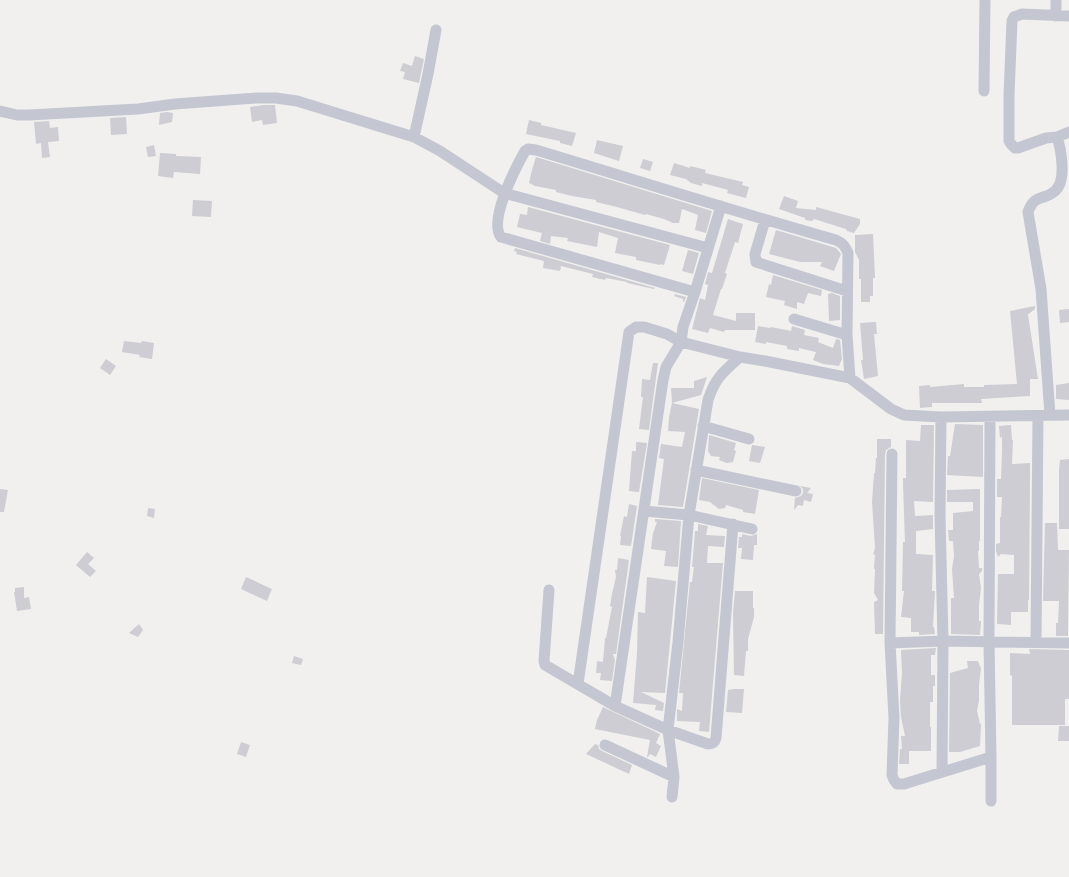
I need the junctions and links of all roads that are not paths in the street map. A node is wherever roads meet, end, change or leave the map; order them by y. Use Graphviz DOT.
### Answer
graph roads {
  1 [pos="985,0"];
  2 [pos="1056,0"];
  3 [pos="1056,16"];
  4 [pos="1069,16"];
  5 [pos="436,30"];
  6 [pos="984,91"];
  7 [pos="0,111"];
  8 [pos="1069,132"];
  9 [pos="414,137"];
  10 [pos="1057,137"];
  11 [pos="504,193"];
  12 [pos="721,206"];
  13 [pos="765,220"];
  14 [pos="708,248"];
  15 [pos="847,291"];
  16 [pos="695,292"];
  17 [pos="794,318"];
  18 [pos="847,335"];
  19 [pos="681,342"];
  20 [pos="740,357"];
  21 [pos="850,378"];
  22 [pos="1050,415"];
  23 [pos="1069,415"];
  24 [pos="990,416"];
  25 [pos="1038,416"];
  26 [pos="941,417"];
  27 [pos="703,426"];
  28 [pos="749,440"];
  29 [pos="892,454"];
  30 [pos="696,470"];
  31 [pos="796,491"];
  32 [pos="644,512"];
  33 [pos="689,515"];
  34 [pos="733,524"];
  35 [pos="752,529"];
  36 [pos="549,590"];
  37 [pos="943,641"];
  38 [pos="1036,641"];
  39 [pos="989,642"];
  40 [pos="890,643"];
  41 [pos="1069,643"];
  42 [pos="578,684"];
  43 [pos="615,706"];
  44 [pos="668,730"];
  45 [pos="605,745"];
  46 [pos="991,757"];
  47 [pos="942,772"];
  48 [pos="674,777"];
  49 [pos="672,797"];
  50 [pos="991,801"];
  1 -- 6 [label="street"];
  2 -- 3 [label="street"];
  3 -- 4 [label="street"];
  3 -- 10 [label="street"];
  5 -- 9 [label="street"];
  7 -- 9 [label="street"];
  8 -- 10 [label="street"];
  9 -- 11 [label="street"];
  10 -- 22 [label="street"];
  11 -- 12 [label="street"];
  11 -- 14 [label="street"];
  11 -- 16 [label="street"];
  12 -- 13 [label="street"];
  12 -- 14 [label="street"];
  13 -- 15 [label="street"];
  13 -- 15 [label="street"];
  14 -- 16 [label="street"];
  15 -- 18 [label="street"];
  16 -- 19 [label="street"];
  17 -- 18 [label="street"];
  18 -- 21 [label="street"];
  19 -- 20 [label="street"];
  19 -- 32 [label="street"];
  19 -- 42 [label="street"];
  20 -- 21 [label="street"];
  20 -- 27 [label="street"];
  21 -- 26 [label="street"];
  22 -- 23 [label="street"];
  22 -- 25 [label="street"];
  24 -- 25 [label="street"];
  24 -- 26 [label="street"];
  24 -- 39 [label="street"];
  25 -- 38 [label="street"];
  26 -- 37 [label="street"];
  27 -- 28 [label="street"];
  27 -- 30 [label="street"];
  29 -- 40 [label="street"];
  30 -- 31 [label="street"];
  30 -- 33 [label="street"];
  32 -- 33 [label="street"];
  32 -- 43 [label="street"];
  33 -- 34 [label="street"];
  33 -- 44 [label="street"];
  34 -- 35 [label="street"];
  34 -- 44 [label="street"];
  36 -- 42 [label="street"];
  37 -- 39 [label="street"];
  37 -- 40 [label="street"];
  37 -- 47 [label="street"];
  38 -- 39 [label="street"];
  38 -- 41 [label="street"];
  39 -- 46 [label="street"];
  40 -- 47 [label="street"];
  42 -- 43 [label="street"];
  43 -- 44 [label="street"];
  44 -- 48 [label="street"];
  45 -- 48 [label="street"];
  46 -- 47 [label="street"];
  46 -- 50 [label="street"];
  48 -- 49 [label="street"];
}
